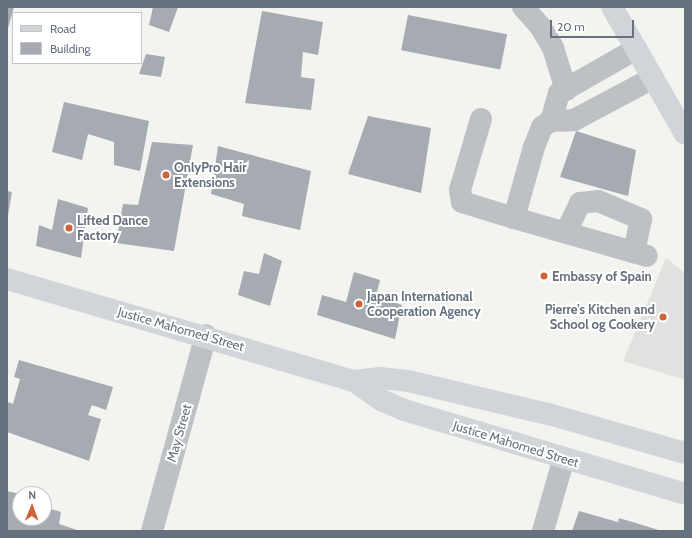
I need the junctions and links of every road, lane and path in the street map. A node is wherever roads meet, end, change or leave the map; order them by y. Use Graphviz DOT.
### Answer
graph roads {
  1 [pos="523,7"];
  2 [pos="612,7"];
  3 [pos="636,49"];
  4 [pos="653,78"];
  5 [pos="566,90"];
  6 [pos="481,119"];
  7 [pos="551,120"];
  8 [pos="685,134"];
  9 [pos="514,218"];
  10 [pos="566,232"];
  11 [pos="7,279"];
  12 [pos="206,335"];
  13 [pos="354,380"];
  14 [pos="684,452"];
  15 [pos="564,458"];
  16 [pos="685,494"];
  17 [pos="152,531"];
  18 [pos="543,531"];
  1 -- 5 [label="street"];
  2 -- 3 [label="main road"];
  3 -- 4 [label="main road"];
  3 -- 5 [label="street"];
  4 -- 7 [label="street"];
  4 -- 8 [label="main road"];
  5 -- 7 [label="street"];
  6 -- 9 [label="street"];
  7 -- 9 [label="street"];
  9 -- 10 [label="street"];
  10 -- 10 [label="street"];
  11 -- 12 [label="main road, Justice Mahomed Street"];
  12 -- 13 [label="main road, Justice Mahomed Street"];
  12 -- 17 [label="street, May Street"];
  13 -- 14 [label="main road, Justice Mahomed Street"];
  13 -- 15 [label="main road, Justice Mahomed Street"];
  15 -- 16 [label="main road, Justice Mahomed Street"];
  15 -- 18 [label="street"];
}
